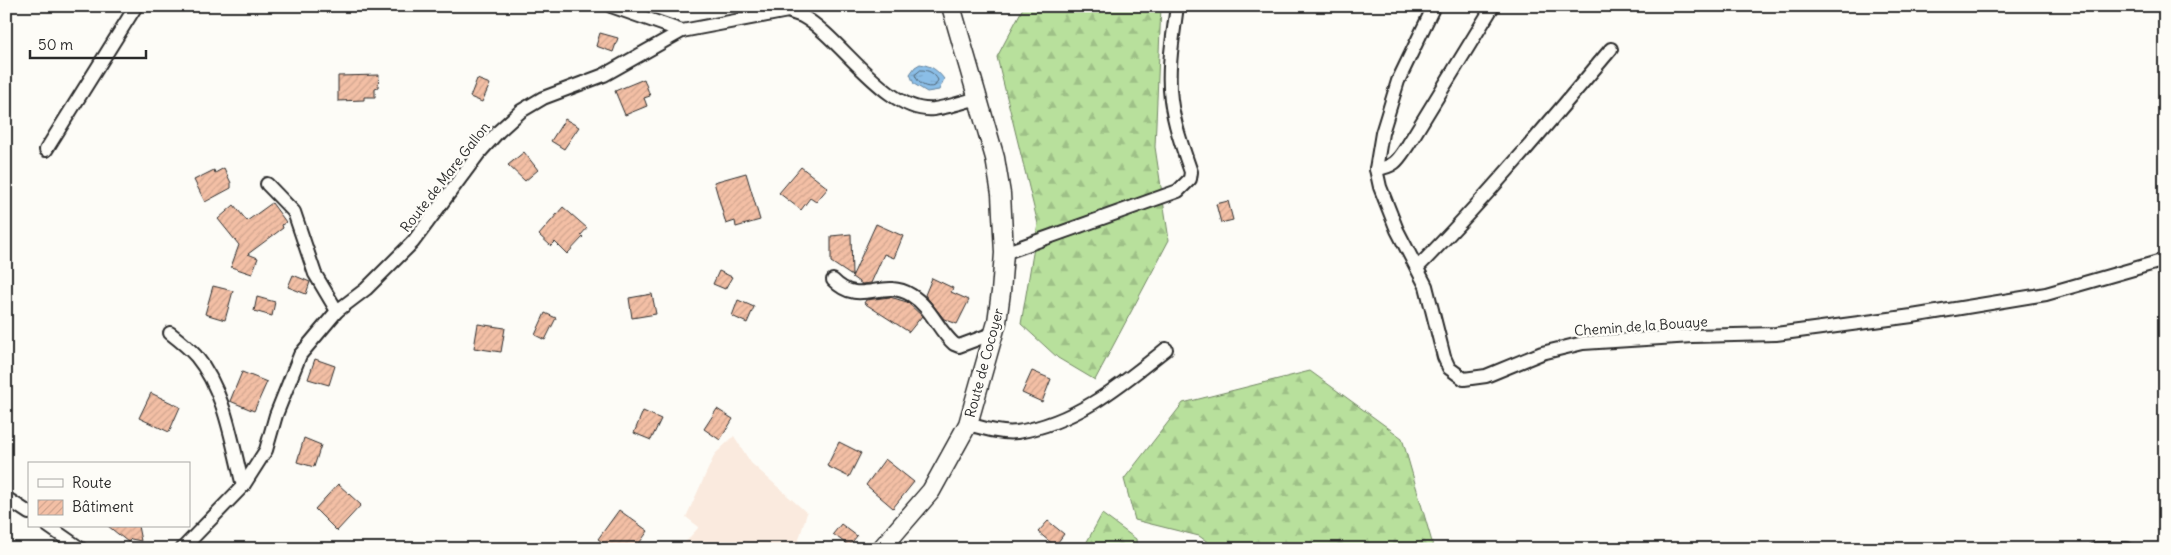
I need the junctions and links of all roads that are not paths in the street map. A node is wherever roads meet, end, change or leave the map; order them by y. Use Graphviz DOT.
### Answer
graph roads {
  1 [pos="136,6"];
  2 [pos="611,6"];
  3 [pos="951,6"];
  4 [pos="1177,6"];
  5 [pos="1434,6"];
  6 [pos="1493,6"];
  7 [pos="682,31"];
  8 [pos="1611,49"];
  9 [pos="978,98"];
  10 [pos="46,150"];
  11 [pos="1376,169"];
  12 [pos="267,184"];
  13 [pos="1004,253"];
  14 [pos="2165,260"];
  15 [pos="1417,268"];
  16 [pos="833,280"];
  17 [pos="337,311"];
  18 [pos="170,333"];
  19 [pos="994,334"];
  20 [pos="1166,349"];
  21 [pos="968,424"];
  22 [pos="242,486"];
  23 [pos="6,498"];
  24 [pos="28,512"];
  25 [pos="51,528"];
  26 [pos="81,549"];
  27 [pos="182,549"];
  28 [pos="882,549"];
  29 [pos="2096,549"];
  30 [pos="2126,549"];
  1 -- 10 [label="street"];
  2 -- 7 [label="street"];
  3 -- 9 [label="main road, Route de Cocoyer"];
  4 -- 13 [label="street"];
  5 -- 11 [label="street, Chemin de la Bouaye"];
  6 -- 11 [label="street"];
  7 -- 9 [label="street, Route de Mare Gallon"];
  7 -- 17 [label="street, Route de Mare Gallon"];
  8 -- 15 [label="street"];
  9 -- 13 [label="main road, Route de Cocoyer"];
  11 -- 15 [label="street, Chemin de la Bouaye"];
  12 -- 17 [label="street"];
  13 -- 19 [label="main road, Route de Cocoyer"];
  14 -- 15 [label="street, Chemin de la Bouaye"];
  16 -- 19 [label="street"];
  17 -- 22 [label="street, Route de Mare Gallon"];
  18 -- 22 [label="street"];
  19 -- 21 [label="main road, Route de Cocoyer"];
  20 -- 21 [label="street"];
  21 -- 28 [label="main road, Route de Cocoyer"];
  22 -- 27 [label="street, Route de Mare Gallon"];
  23 -- 24 [label="street"];
  25 -- 26 [label="street"];
  29 -- 30 [label="street"];
}
